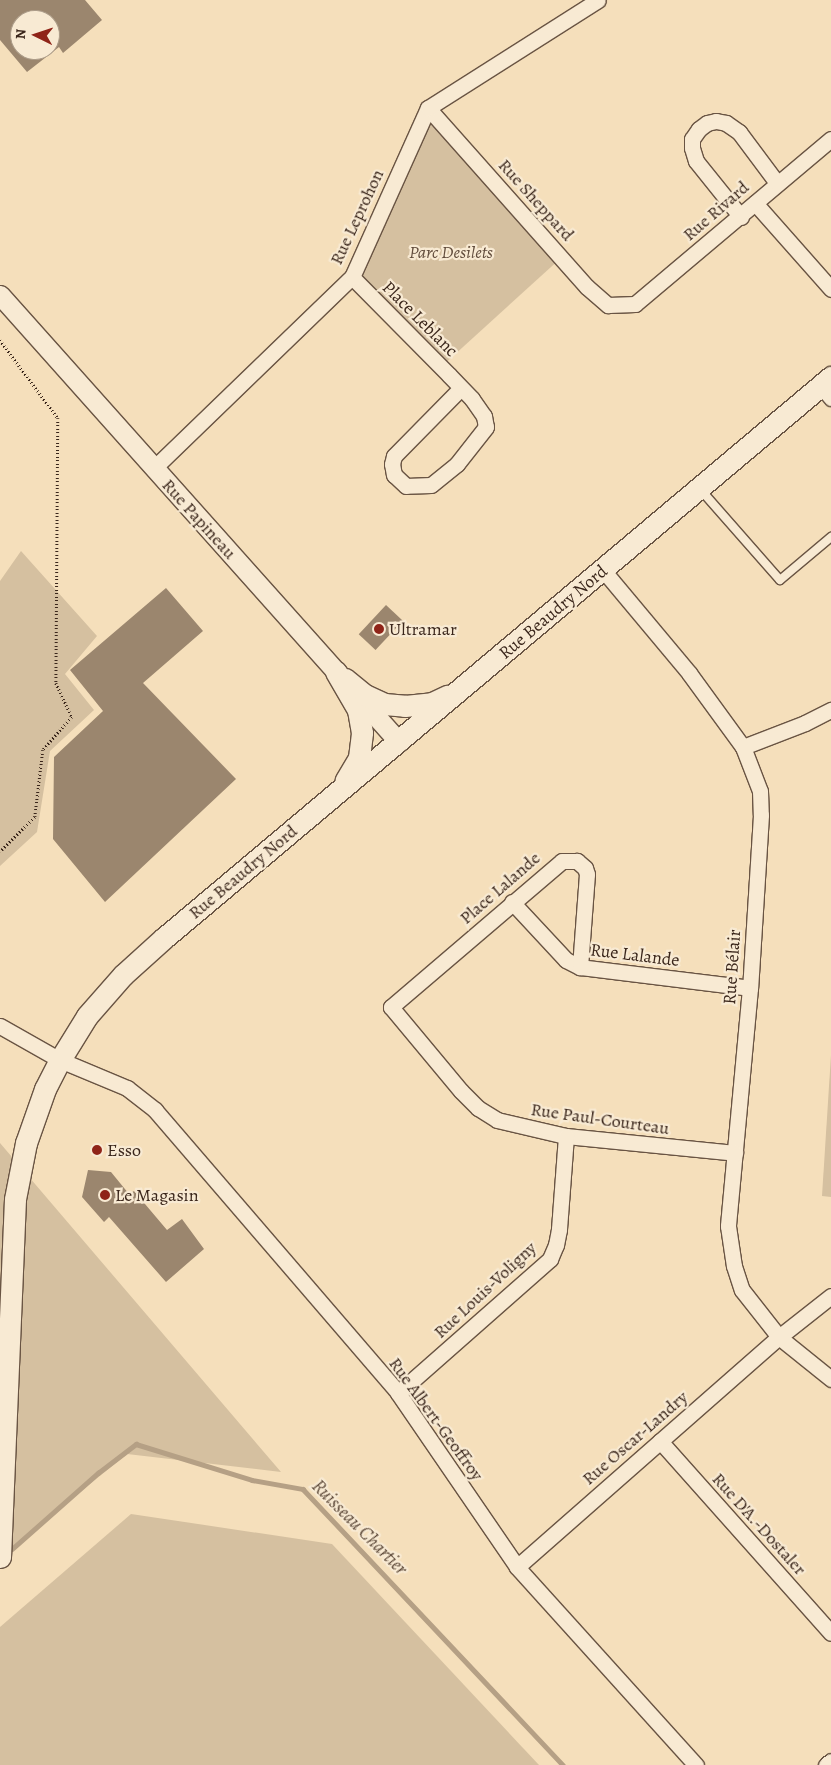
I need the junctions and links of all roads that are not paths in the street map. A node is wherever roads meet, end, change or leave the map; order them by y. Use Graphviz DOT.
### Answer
graph roads {
  1 [pos="598,0"];
  2 [pos="428,108"];
  3 [pos="831,139"];
  4 [pos="777,183"];
  5 [pos="755,203"];
  6 [pos="741,217"];
  7 [pos="352,276"];
  8 [pos="831,289"];
  9 [pos="0,295"];
  10 [pos="622,305"];
  11 [pos="828,387"];
  12 [pos="461,388"];
  13 [pos="154,468"];
  14 [pos="700,488"];
  15 [pos="831,537"];
  16 [pos="603,570"];
  17 [pos="336,672"];
  18 [pos="463,688"];
  19 [pos="831,710"];
  20 [pos="398,742"];
  21 [pos="743,747"];
  22 [pos="319,809"];
  23 [pos="512,902"];
  24 [pos="580,967"];
  25 [pos="750,988"];
  26 [pos="391,1007"];
  27 [pos="0,1026"];
  28 [pos="60,1060"];
  29 [pos="566,1136"];
  30 [pos="735,1153"];
  31 [pos="831,1296"];
  32 [pos="779,1337"];
  33 [pos="830,1377"];
  34 [pos="398,1393"];
  35 [pos="660,1441"];
  36 [pos="0,1557"];
  37 [pos="517,1567"];
  38 [pos="831,1633"];
  39 [pos="831,1761"];
  40 [pos="696,1765"];
  41 [pos="826,1765"];
  1 -- 2 [label="street"];
  2 -- 7 [label="street, Rue Leprohon"];
  2 -- 10 [label="street, Rue Sheppard"];
  3 -- 4 [label="street, Rue Rivard"];
  4 -- 5 [label="street, Rue Rivard"];
  4 -- 6 [label="street"];
  5 -- 6 [label="street, Rue Rivard"];
  5 -- 8 [label="street"];
  6 -- 10 [label="street, Rue Rivard"];
  7 -- 12 [label="street, Place Leblanc"];
  7 -- 13 [label="street, Rue Leprohon"];
  9 -- 13 [label="street, Rue Papineau"];
  11 -- 14 [label="main road, Rue Beaudry Nord"];
  12 -- 12 [label="street, Place Leblanc"];
  13 -- 17 [label="street, Rue Papineau"];
  14 -- 15 [label="lane"];
  14 -- 16 [label="main road, Rue Beaudry Nord"];
  16 -- 18 [label="main road, Rue Beaudry Nord"];
  16 -- 21 [label="street, Rue Bélair"];
  17 -- 18 [label="main road"];
  17 -- 20 [label="street, Rue Papineau"];
  17 -- 22 [label="main road"];
  18 -- 20 [label="main road, Rue Beaudry Nord"];
  19 -- 21 [label="street"];
  20 -- 22 [label="main road, Rue Beaudry Nord"];
  21 -- 25 [label="street, Rue Bélair"];
  22 -- 28 [label="main road, Rue Beaudry Nord"];
  23 -- 24 [label="street, Rue Lalande"];
  23 -- 24 [label="street, Place Lalande"];
  23 -- 26 [label="street, Place Lalande"];
  24 -- 25 [label="street, Rue Lalande"];
  25 -- 30 [label="street, Rue Bélair"];
  26 -- 29 [label="street, Rue Paul-Courteau"];
  27 -- 28 [label="street, Rue Albert-Geoffroy"];
  28 -- 34 [label="street, Rue Albert-Geoffroy"];
  28 -- 36 [label="main road, Rue Beaudry Nord"];
  29 -- 30 [label="street, Rue Paul-Courteau"];
  29 -- 34 [label="street, Rue Louis-Voligny"];
  30 -- 32 [label="street, Rue Bélair"];
  31 -- 32 [label="street, Rue Oscar-Landry"];
  32 -- 33 [label="street, Rue Bélair"];
  32 -- 35 [label="street, Rue Oscar-Landry"];
  34 -- 37 [label="street, Rue Albert-Geoffroy"];
  35 -- 37 [label="street, Rue Oscar-Landry"];
  35 -- 38 [label="street, Rue D'A.-Dostaler"];
  37 -- 40 [label="street, Rue Albert-Geoffroy"];
  39 -- 41 [label="street"];
}
